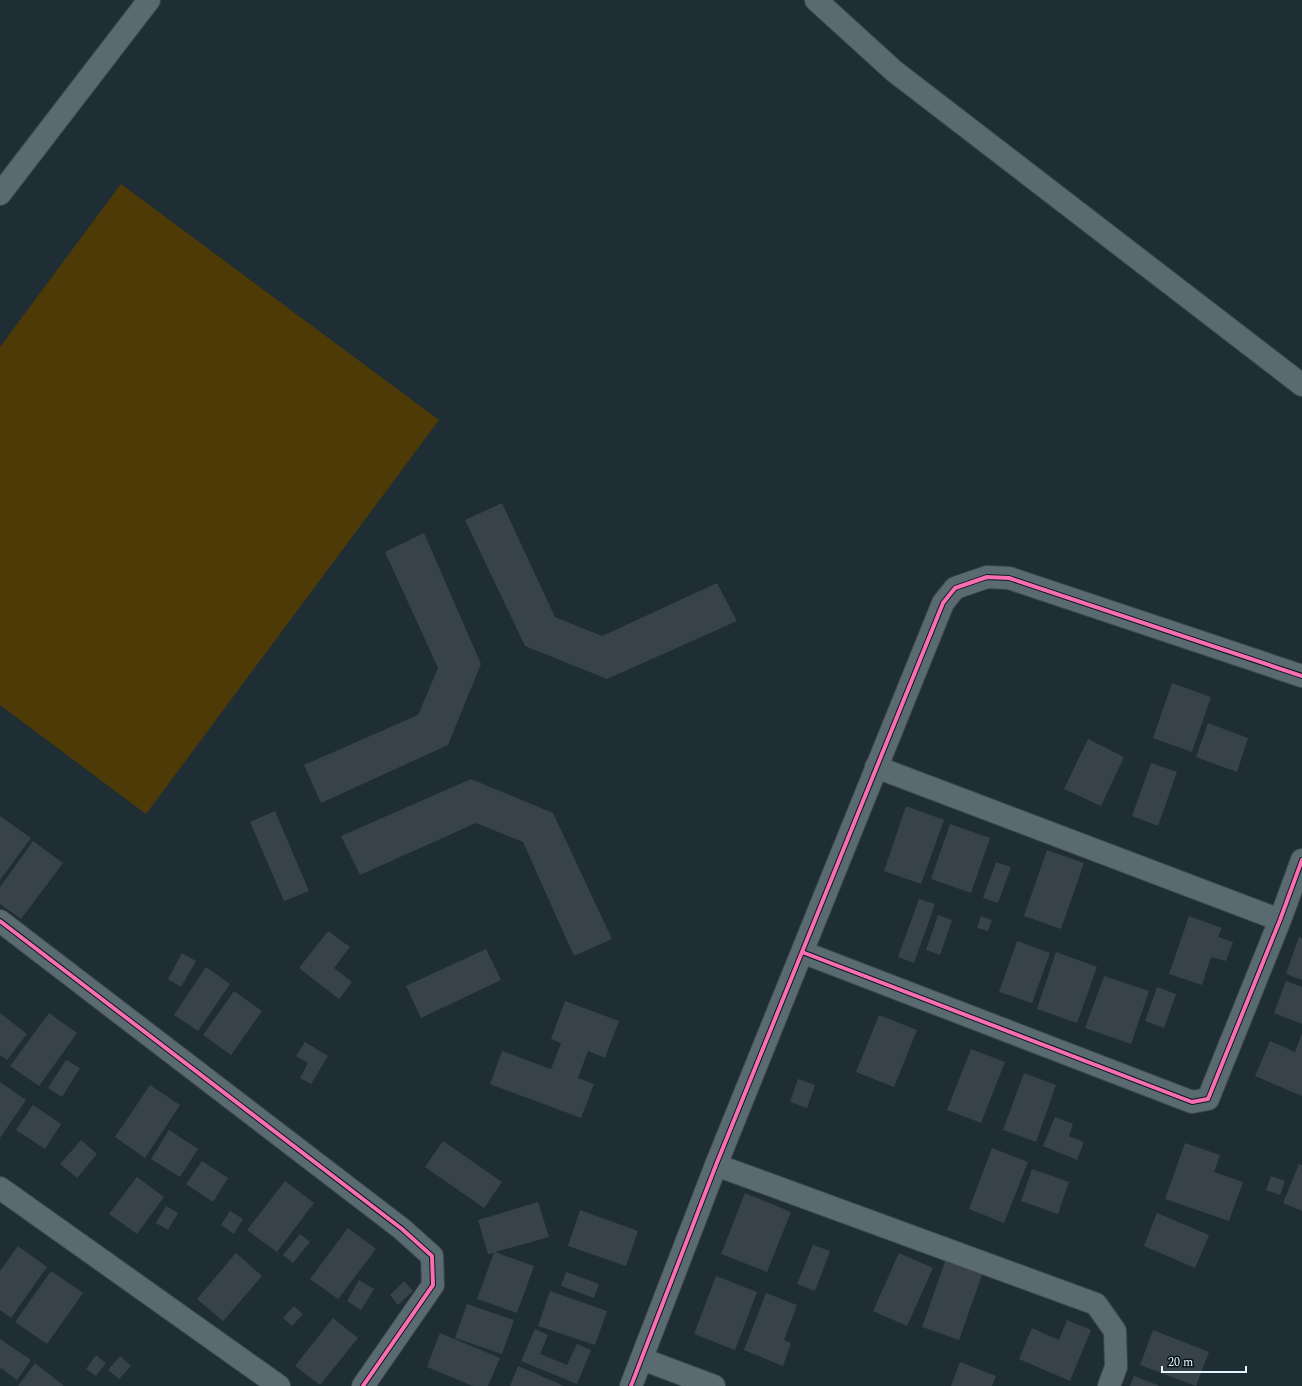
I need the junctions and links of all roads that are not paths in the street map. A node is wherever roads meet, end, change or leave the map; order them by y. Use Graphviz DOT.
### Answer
graph roads {
  1 [pos="149,0"];
  2 [pos="816,0"];
  3 [pos="0,194"];
  4 [pos="1302,386"];
  5 [pos="1302,676"];
  6 [pos="876,767"];
  7 [pos="1302,860"];
  8 [pos="1280,920"];
  9 [pos="0,921"];
  10 [pos="802,952"];
  11 [pos="716,1165"];
  12 [pos="0,1188"];
  13 [pos="642,1359"];
  14 [pos="279,1386"];
  15 [pos="364,1386"];
  16 [pos="631,1386"];
  17 [pos="714,1386"];
  18 [pos="1109,1386"];
  1 -- 3 [label="street"];
  2 -- 4 [label="street"];
  5 -- 6 [label="street"];
  6 -- 8 [label="street"];
  6 -- 10 [label="street"];
  7 -- 8 [label="street"];
  8 -- 10 [label="street"];
  9 -- 15 [label="street"];
  10 -- 11 [label="street"];
  11 -- 13 [label="street"];
  11 -- 18 [label="street"];
  12 -- 14 [label="street"];
  13 -- 16 [label="street"];
  13 -- 17 [label="street"];
}
